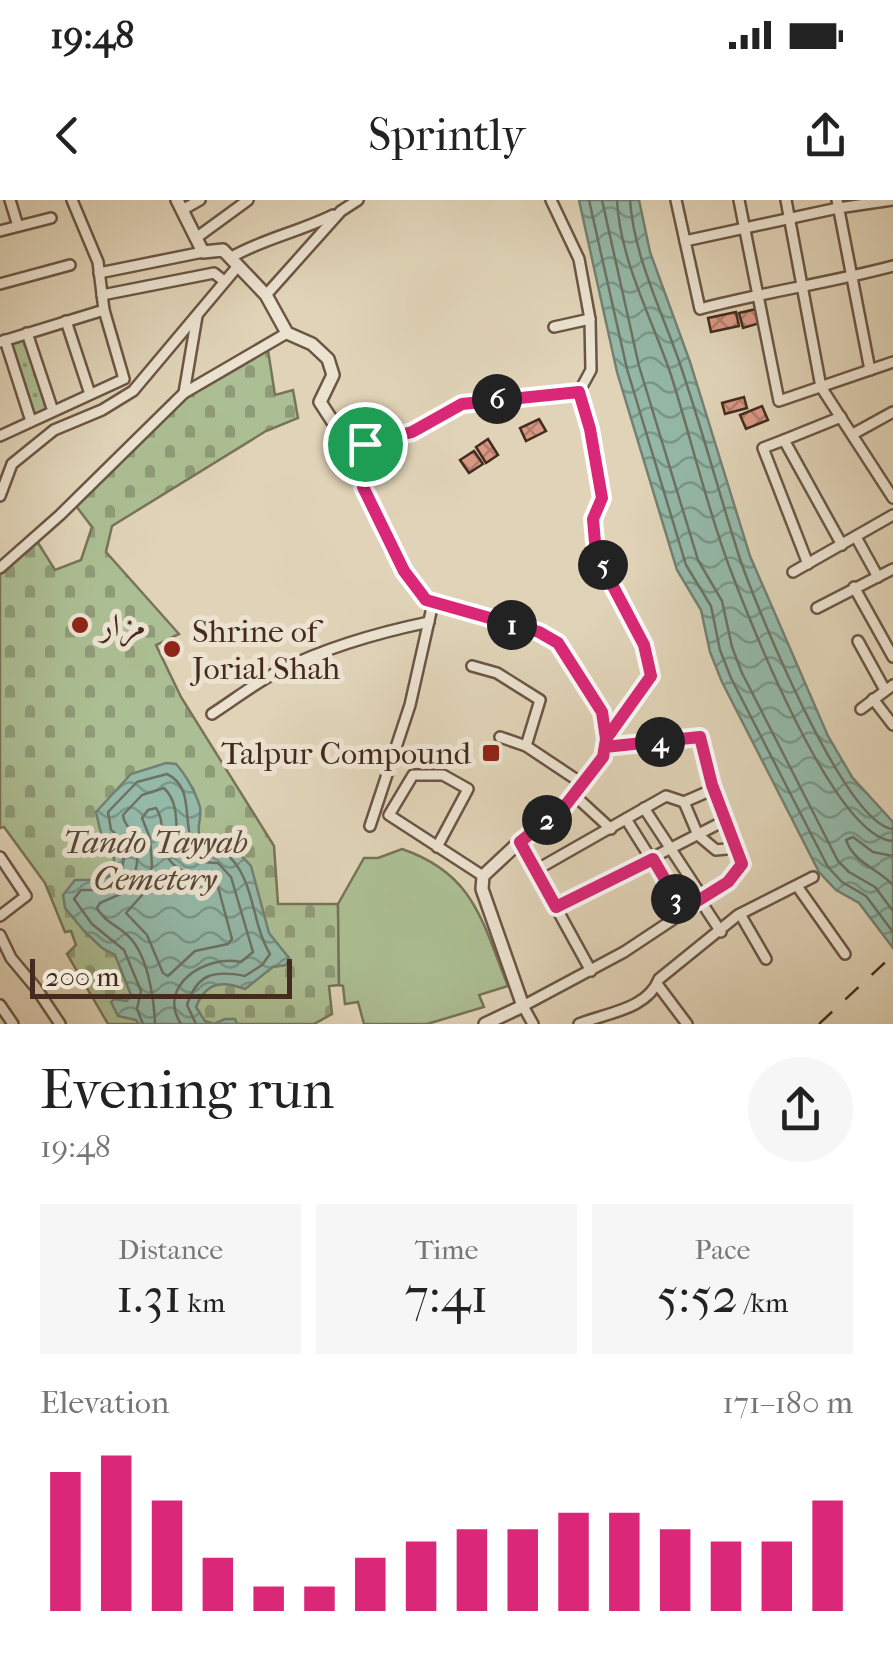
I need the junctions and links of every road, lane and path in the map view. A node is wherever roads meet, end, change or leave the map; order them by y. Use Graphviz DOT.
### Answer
graph roads {
  1 [pos="10,200"];
  2 [pos="72,200"];
  3 [pos="200,200"];
  4 [pos="248,200"];
  5 [pos="358,200"];
  6 [pos="551,200"];
  7 [pos="676,200"];
  8 [pos="738,200"];
  9 [pos="786,200"];
  10 [pos="893,200"];
  11 [pos="837,204"];
  12 [pos="179,205"];
  13 [pos="341,212"];
  14 [pos="51,218"];
  15 [pos="790,220"];
  16 [pos="18,226"];
  17 [pos="744,228"];
  18 [pos="0,231"];
  19 [pos="196,238"];
  20 [pos="685,241"];
  21 [pos="204,252"];
  22 [pos="234,262"];
  23 [pos="70,264"];
  24 [pos="893,269"];
  25 [pos="100,273"];
  26 [pos="852,278"];
  27 [pos="224,282"];
  28 [pos="0,284"];
  29 [pos="802,286"];
  30 [pos="757,293"];
  31 [pos="102,294"];
  32 [pos="266,295"];
  33 [pos="104,310"];
  34 [pos="198,311"];
  35 [pos="590,319"];
  36 [pos="66,321"];
  37 [pos="554,327"];
  38 [pos="287,333"];
  39 [pos="27,334"];
  40 [pos="2,341"];
  41 [pos="893,362"];
  42 [pos="870,370"];
  43 [pos="821,387"];
  44 [pos="579,392"];
  45 [pos="184,393"];
  46 [pos="90,394"];
  47 [pos="53,411"];
  48 [pos="893,412"];
  49 [pos="842,418"];
  50 [pos="31,421"];
  51 [pos="853,434"];
  52 [pos="0,436"];
  53 [pos="784,440"];
  54 [pos="365,444"];
  55 [pos="0,496"];
  56 [pos="893,498"];
  57 [pos="893,515"];
  58 [pos="856,536"];
  59 [pos="842,544"];
  60 [pos="808,564"];
  61 [pos="0,568"];
  62 [pos="893,568"];
  63 [pos="793,572"];
  64 [pos="878,577"];
  65 [pos="854,587"];
  66 [pos="433,603"];
  67 [pos="817,608"];
  68 [pos="429,622"];
  69 [pos="858,641"];
  70 [pos="893,657"];
  71 [pos="472,666"];
  72 [pos="889,687"];
  73 [pos="873,698"];
  74 [pos="861,709"];
  75 [pos="212,714"];
  76 [pos="892,720"];
  77 [pos="500,737"];
  78 [pos="606,743"];
  79 [pos="526,746"];
  80 [pos="583,784"];
  81 [pos="714,789"];
  82 [pos="574,795"];
  83 [pos="684,802"];
  84 [pos="644,808"];
  85 [pos="626,819"];
  86 [pos="726,820"];
  87 [pos="370,826"];
  88 [pos="611,829"];
  89 [pos="698,835"];
  90 [pos="520,842"];
  91 [pos="438,847"];
  92 [pos="736,848"];
  93 [pos="672,850"];
  94 [pos="0,857"];
  95 [pos="653,859"];
  96 [pos="536,870"];
  97 [pos="484,876"];
  98 [pos="813,877"];
  99 [pos="797,886"];
  100 [pos="702,899"];
  101 [pos="556,907"];
  102 [pos="683,910"];
  103 [pos="740,914"];
  104 [pos="0,916"];
  105 [pos="720,932"];
  106 [pos="0,935"];
  107 [pos="845,954"];
  108 [pos="766,959"];
  109 [pos="592,971"];
  110 [pos="657,984"];
  111 [pos="0,1005"];
  112 [pos="522,1006"];
  113 [pos="12,1024"];
  114 [pos="60,1024"];
  115 [pos="485,1024"];
  116 [pos="533,1024"];
  117 [pos="579,1024"];
  118 [pos="687,1024"];
  1 -- 16 [label="street"];
  2 -- 25 [label="street"];
  3 -- 12 [label="street"];
  4 -- 19 [label="street"];
  5 -- 13 [label="street"];
  6 -- 35 [label="street"];
  7 -- 20 [label="street"];
  8 -- 17 [label="street"];
  9 -- 15 [label="street"];
  10 -- 11 [label="street"];
  11 -- 15 [label="street"];
  11 -- 26 [label="street"];
  12 -- 19 [label="street"];
  13 -- 22 [label="street"];
  13 -- 32 [label="street"];
  14 -- 16 [label="street"];
  15 -- 17 [label="street"];
  15 -- 29 [label="street"];
  16 -- 18 [label="street"];
  17 -- 20 [label="street"];
  17 -- 30 [label="street"];
  19 -- 21 [label="street"];
  20 -- 30 [label="street"];
  21 -- 22 [label="street"];
  21 -- 25 [label="street"];
  22 -- 27 [label="street"];
  22 -- 32 [label="street"];
  23 -- 28 [label="street"];
  24 -- 26 [label="street"];
  25 -- 31 [label="street"];
  26 -- 29 [label="street"];
  26 -- 42 [label="street"];
  27 -- 31 [label="street"];
  27 -- 34 [label="street"];
  29 -- 30 [label="street"];
  29 -- 43 [label="street"];
  30 -- 43 [label="street"];
  31 -- 33 [label="street"];
  32 -- 38 [label="street"];
  33 -- 36 [label="street"];
  33 -- 46 [label="street"];
  34 -- 45 [label="street"];
  34 -- 55 [label="street"];
  35 -- 37 [label="street"];
  35 -- 44 [label="street"];
  36 -- 39 [label="street"];
  36 -- 46 [label="street"];
  38 -- 45 [label="street"];
  38 -- 54 [label="street"];
  39 -- 40 [label="street"];
  39 -- 47 [label="street"];
  40 -- 50 [label="street"];
  41 -- 42 [label="street"];
  42 -- 43 [label="street"];
  43 -- 49 [label="street"];
  44 -- 54 [label="street"];
  44 -- 78 [label="street"];
  45 -- 61 [label="street"];
  46 -- 47 [label="street"];
  47 -- 50 [label="street"];
  48 -- 51 [label="street"];
  49 -- 51 [label="street"];
  49 -- 53 [label="street"];
  50 -- 52 [label="street"];
  51 -- 56 [label="street"];
  53 -- 59 [label="street"];
  53 -- 60 [label="street"];
  54 -- 66 [label="street"];
  57 -- 58 [label="street"];
  58 -- 59 [label="street"];
  58 -- 64 [label="street"];
  59 -- 60 [label="street"];
  60 -- 63 [label="street"];
  62 -- 64 [label="street"];
  64 -- 65 [label="street"];
  65 -- 67 [label="street"];
  65 -- 70 [label="street"];
  66 -- 68 [label="street"];
  66 -- 78 [label="street"];
  68 -- 75 [label="street"];
  68 -- 87 [label="street"];
  69 -- 72 [label="street"];
  71 -- 79 [label="street"];
  72 -- 73 [label="street"];
  73 -- 74 [label="street"];
  73 -- 76 [label="street"];
  77 -- 79 [label="street"];
  78 -- 80 [label="street"];
  78 -- 81 [label="street"];
  79 -- 80 [label="street"];
  80 -- 82 [label="street"];
  81 -- 83 [label="street"];
  81 -- 86 [label="street"];
  82 -- 88 [label="street"];
  82 -- 90 [label="street"];
  83 -- 84 [label="street"];
  83 -- 89 [label="street"];
  84 -- 85 [label="street"];
  84 -- 93 [label="street"];
  85 -- 88 [label="street"];
  85 -- 95 [label="street"];
  86 -- 89 [label="street"];
  86 -- 92 [label="street"];
  88 -- 96 [label="street"];
  89 -- 92 [label="street"];
  89 -- 93 [label="street"];
  90 -- 96 [label="street"];
  90 -- 97 [label="street"];
  91 -- 91 [label="street"];
  91 -- 97 [label="street"];
  92 -- 100 [label="street"];
  93 -- 95 [label="street"];
  93 -- 100 [label="street"];
  94 -- 104 [label="street"];
  95 -- 101 [label="street"];
  95 -- 102 [label="street"];
  96 -- 101 [label="street"];
  97 -- 112 [label="street"];
  98 -- 99 [label="street"];
  99 -- 103 [label="street"];
  99 -- 107 [label="street"];
  100 -- 102 [label="street"];
  100 -- 105 [label="street"];
  101 -- 109 [label="street"];
  102 -- 109 [label="street"];
  103 -- 105 [label="street"];
  103 -- 108 [label="street"];
  105 -- 110 [label="street"];
  106 -- 114 [label="street"];
  109 -- 112 [label="street"];
  110 -- 117 [label="street"];
  110 -- 118 [label="street"];
  111 -- 113 [label="street"];
  112 -- 115 [label="street"];
  112 -- 116 [label="street"];
}
